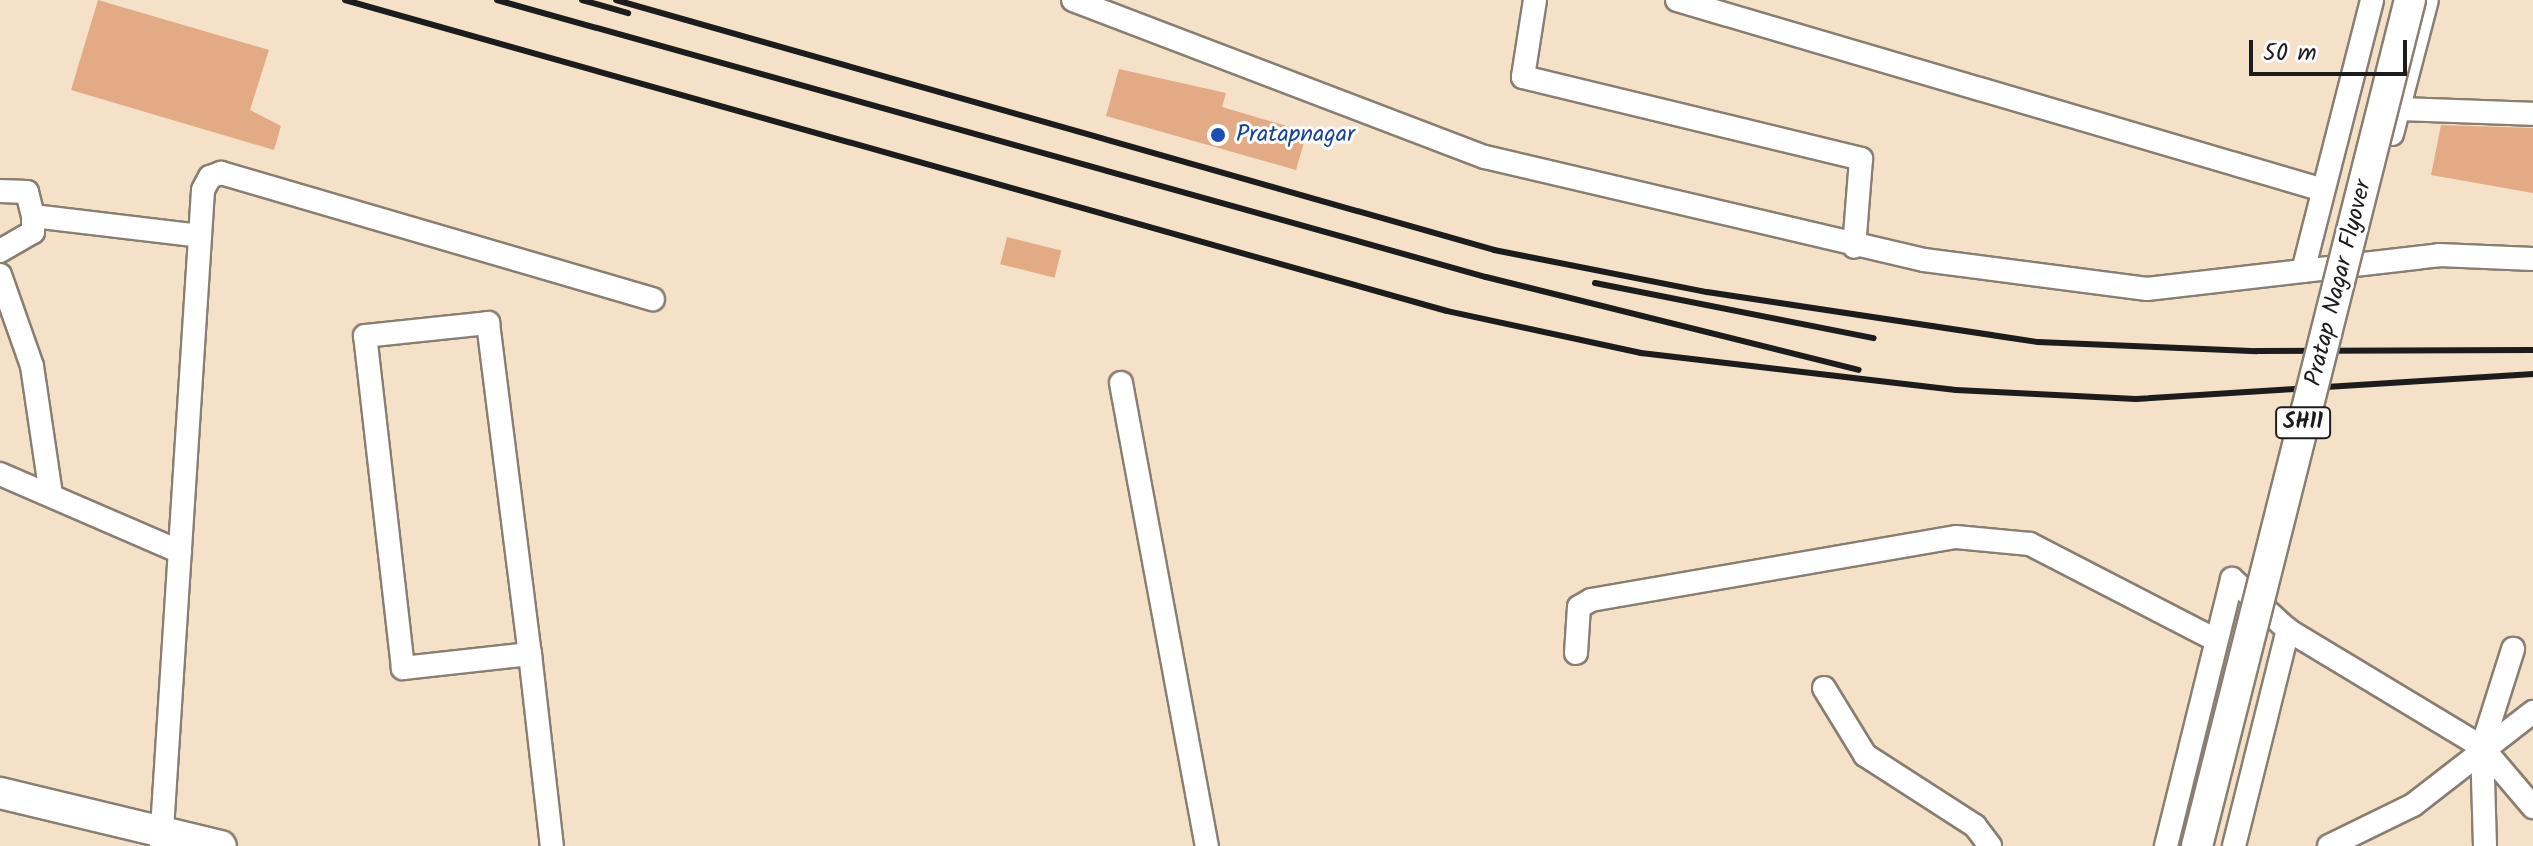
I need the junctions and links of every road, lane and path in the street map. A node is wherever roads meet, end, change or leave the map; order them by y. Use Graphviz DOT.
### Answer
graph roads {
  1 [pos="1073,0"];
  2 [pos="1535,0"];
  3 [pos="1677,0"];
  4 [pos="2372,0"];
  5 [pos="2410,0"];
  6 [pos="2427,0"];
  7 [pos="1757,11"];
  8 [pos="2398,109"];
  9 [pos="2533,114"];
  10 [pos="2323,190"];
  11 [pos="0,191"];
  12 [pos="33,216"];
  13 [pos="200,236"];
  14 [pos="1854,247"];
  15 [pos="0,251"];
  16 [pos="2533,259"];
  17 [pos="2359,263"];
  18 [pos="2303,271"];
  19 [pos="0,275"];
  20 [pos="653,299"];
  21 [pos="1121,383"];
  22 [pos="0,474"];
  23 [pos="51,495"];
  24 [pos="180,552"];
  25 [pos="2288,630"];
  26 [pos="2216,640"];
  27 [pos="2513,649"];
  28 [pos="1576,653"];
  29 [pos="530,654"];
  30 [pos="1824,688"];
  31 [pos="2533,712"];
  32 [pos="2482,747"];
  33 [pos="0,793"];
  34 [pos="2533,807"];
  35 [pos="161,838"];
  36 [pos="221,846"];
  37 [pos="552,846"];
  38 [pos="1207,846"];
  39 [pos="1990,846"];
  40 [pos="2166,846"];
  41 [pos="2197,846"];
  42 [pos="2234,846"];
  43 [pos="2329,846"];
  44 [pos="2485,846"];
  1 -- 14 [label="street"];
  2 -- 14 [label="street"];
  3 -- 7 [label="street"];
  4 -- 10 [label="street"];
  5 -- 41 [label="main road, Pratap Nagar Flyover / SH11, bridge"];
  6 -- 8 [label="street"];
  7 -- 10 [label="street"];
  8 -- 9 [label="street"];
  8 -- 17 [label="street"];
  10 -- 18 [label="street"];
  11 -- 12 [label="street"];
  12 -- 13 [label="street"];
  12 -- 15 [label="street"];
  13 -- 20 [label="street"];
  13 -- 24 [label="street"];
  14 -- 18 [label="street"];
  16 -- 17 [label="street"];
  17 -- 18 [label="street"];
  19 -- 23 [label="street"];
  21 -- 38 [label="street"];
  22 -- 23 [label="street"];
  23 -- 24 [label="street"];
  24 -- 35 [label="street"];
  25 -- 26 [label="street"];
  25 -- 32 [label="street"];
  25 -- 42 [label="street"];
  26 -- 28 [label="street"];
  26 -- 40 [label="street"];
  27 -- 32 [label="street"];
  29 -- 29 [label="street"];
  29 -- 37 [label="street"];
  30 -- 39 [label="street"];
  31 -- 32 [label="street"];
  32 -- 34 [label="street"];
  32 -- 43 [label="street"];
  32 -- 44 [label="street"];
  33 -- 35 [label="main road"];
  35 -- 36 [label="main road"];
}
